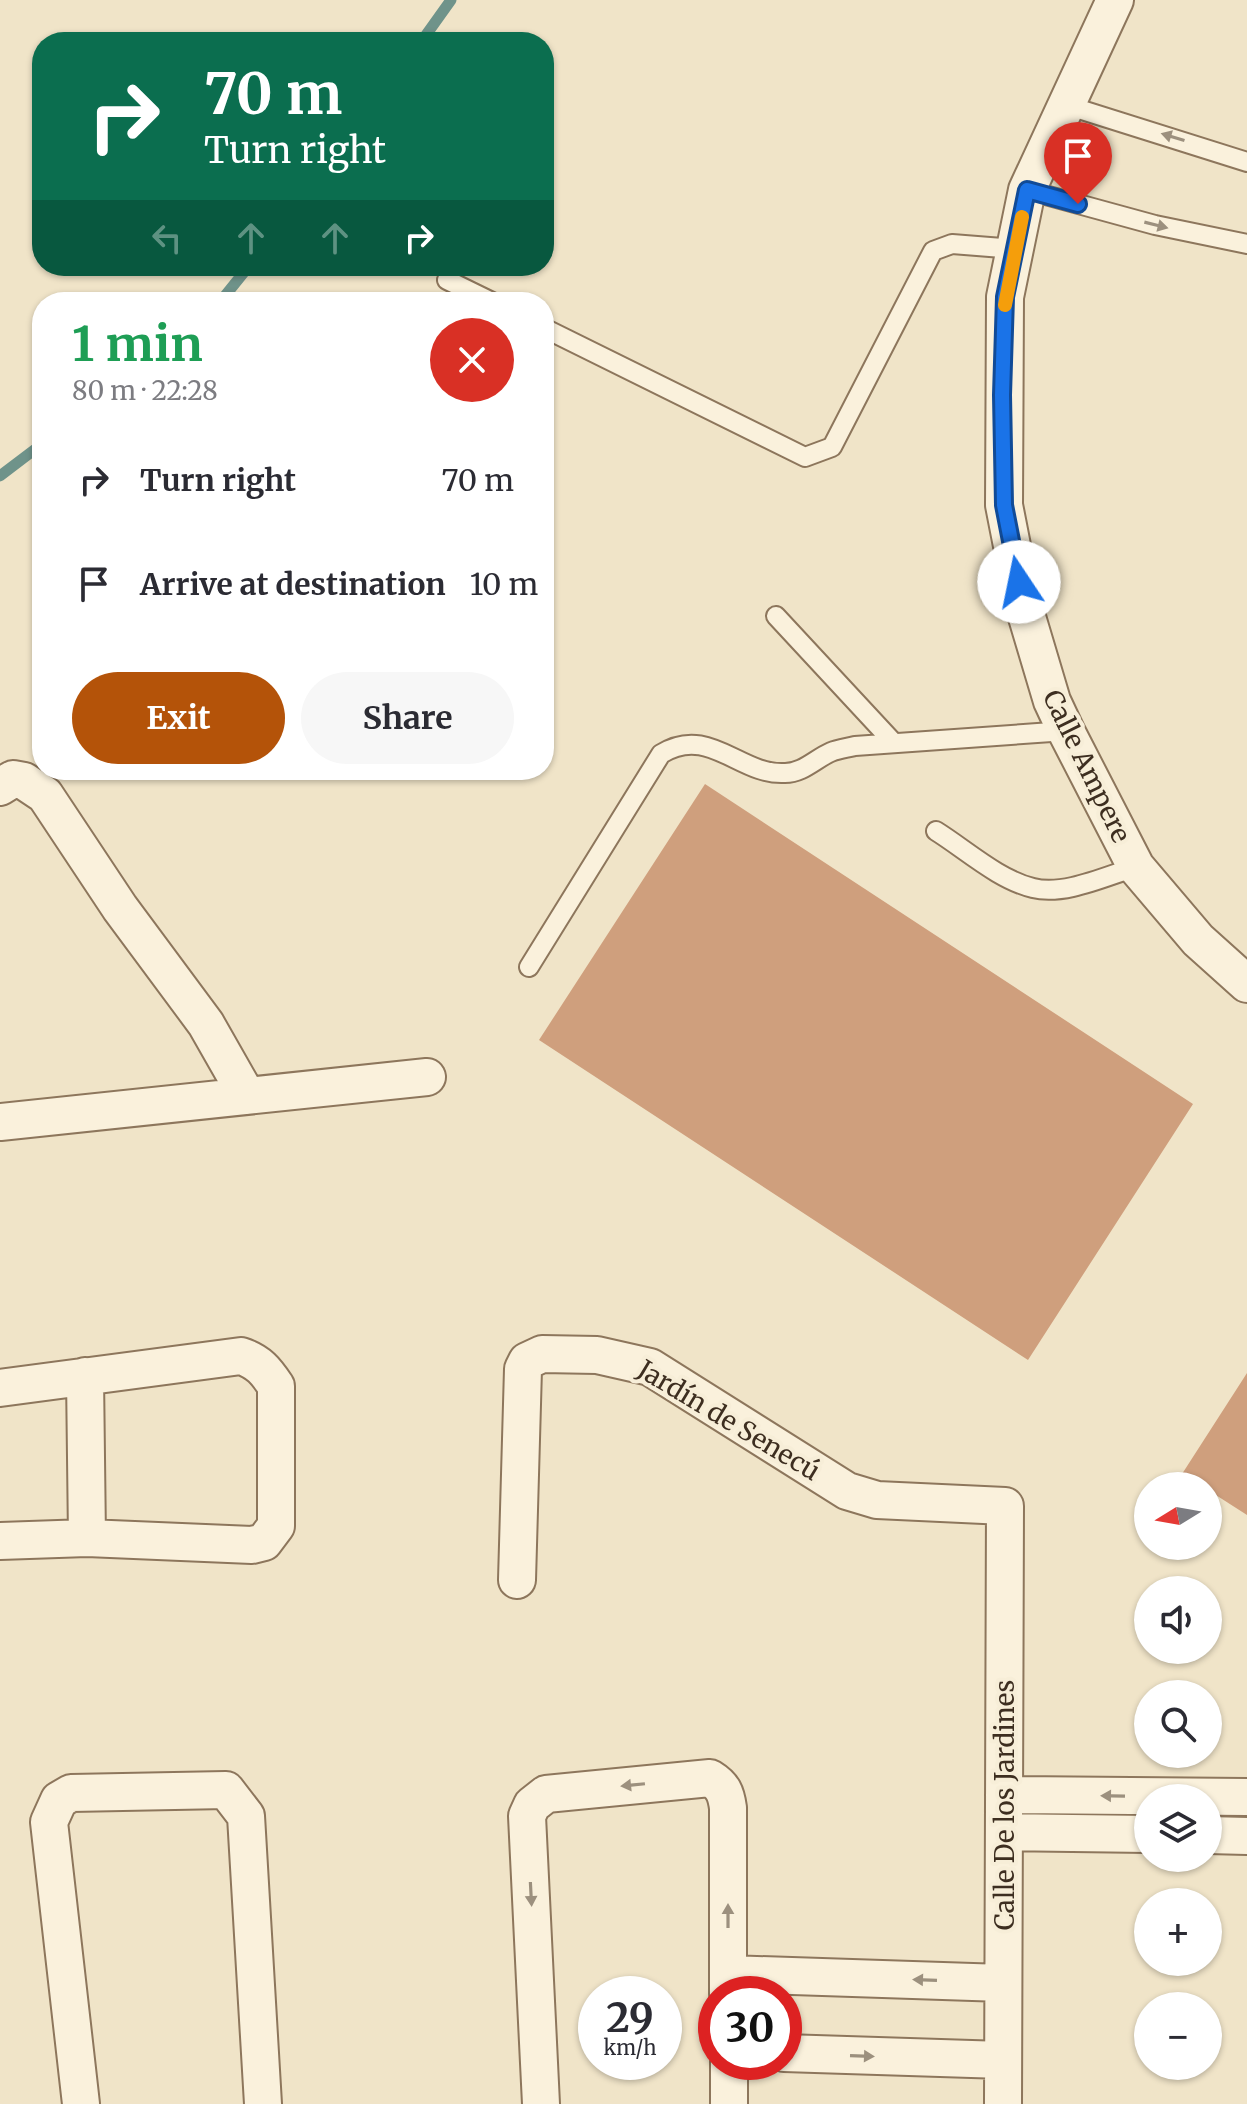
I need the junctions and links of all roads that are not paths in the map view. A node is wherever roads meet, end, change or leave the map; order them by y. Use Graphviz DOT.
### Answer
graph roads {
  1 [pos="1115,0"];
  2 [pos="1066,105"];
  3 [pos="1247,162"];
  4 [pos="1027,190"];
  5 [pos="1247,244"];
  6 [pos="1015,249"];
  7 [pos="447,280"];
  8 [pos="472,292"];
  9 [pos="554,333"];
  10 [pos="776,616"];
  11 [pos="1066,731"];
  12 [pos="893,742"];
  13 [pos="0,787"];
  14 [pos="936,831"];
  15 [pos="1136,867"];
  16 [pos="529,967"];
  17 [pos="1247,984"];
  18 [pos="427,1077"];
  19 [pos="247,1096"];
  20 [pos="0,1122"];
  21 [pos="85,1376"];
  22 [pos="0,1388"];
  23 [pos="1005,1506"];
  24 [pos="87,1538"];
  25 [pos="0,1541"];
  26 [pos="517,1580"];
  27 [pos="1004,1795"];
  28 [pos="1247,1797"];
  29 [pos="1004,1832"];
  30 [pos="1134,1834"];
  31 [pos="1222,1835"];
  32 [pos="1247,1836"];
  33 [pos="728,1976"];
  34 [pos="1003,1983"];
  35 [pos="802,1984"];
  36 [pos="802,2054"];
  37 [pos="1003,2060"];
  38 [pos="729,2080"];
  39 [pos="81,2104"];
  40 [pos="263,2104"];
  41 [pos="541,2104"];
  42 [pos="729,2104"];
  43 [pos="1003,2104"];
  1 -- 2 [label="street, Calle Ampere"];
  3 -- 2 [label="lane, one-way"];
  2 -- 4 [label="street, Calle Ampere"];
  4 -- 5 [label="lane, one-way"];
  4 -- 6 [label="street, Calle Ampere"];
  6 -- 9 [label="lane"];
  6 -- 11 [label="street, Calle Ampere"];
  7 -- 8 [label="lane"];
  10 -- 12 [label="lane"];
  11 -- 12 [label="lane"];
  11 -- 15 [label="street, Calle Ampere"];
  12 -- 16 [label="lane"];
  13 -- 19 [label="street"];
  14 -- 15 [label="lane"];
  15 -- 17 [label="street, Calle Ampere"];
  18 -- 19 [label="street"];
  19 -- 20 [label="street"];
  21 -- 22 [label="street"];
  21 -- 24 [label="street"];
  21 -- 24 [label="street"];
  23 -- 26 [label="street, Jardín de Senecú"];
  23 -- 27 [label="street, Calle De los Jardines"];
  24 -- 25 [label="street"];
  28 -- 27 [label="street, one-way"];
  27 -- 29 [label="street, Calle De los Jardines"];
  29 -- 30 [label="street"];
  29 -- 34 [label="street, Calle De los Jardines"];
  31 -- 32 [label="street"];
  33 -- 41 [label="street, one-way"];
  34 -- 35 [label="street, one-way"];
  34 -- 37 [label="street, Calle De los Jardines"];
  36 -- 37 [label="street, one-way"];
  37 -- 43 [label="street, Calle De los Jardines"];
  38 -- 42 [label="street"];
  39 -- 40 [label="street"];
}
